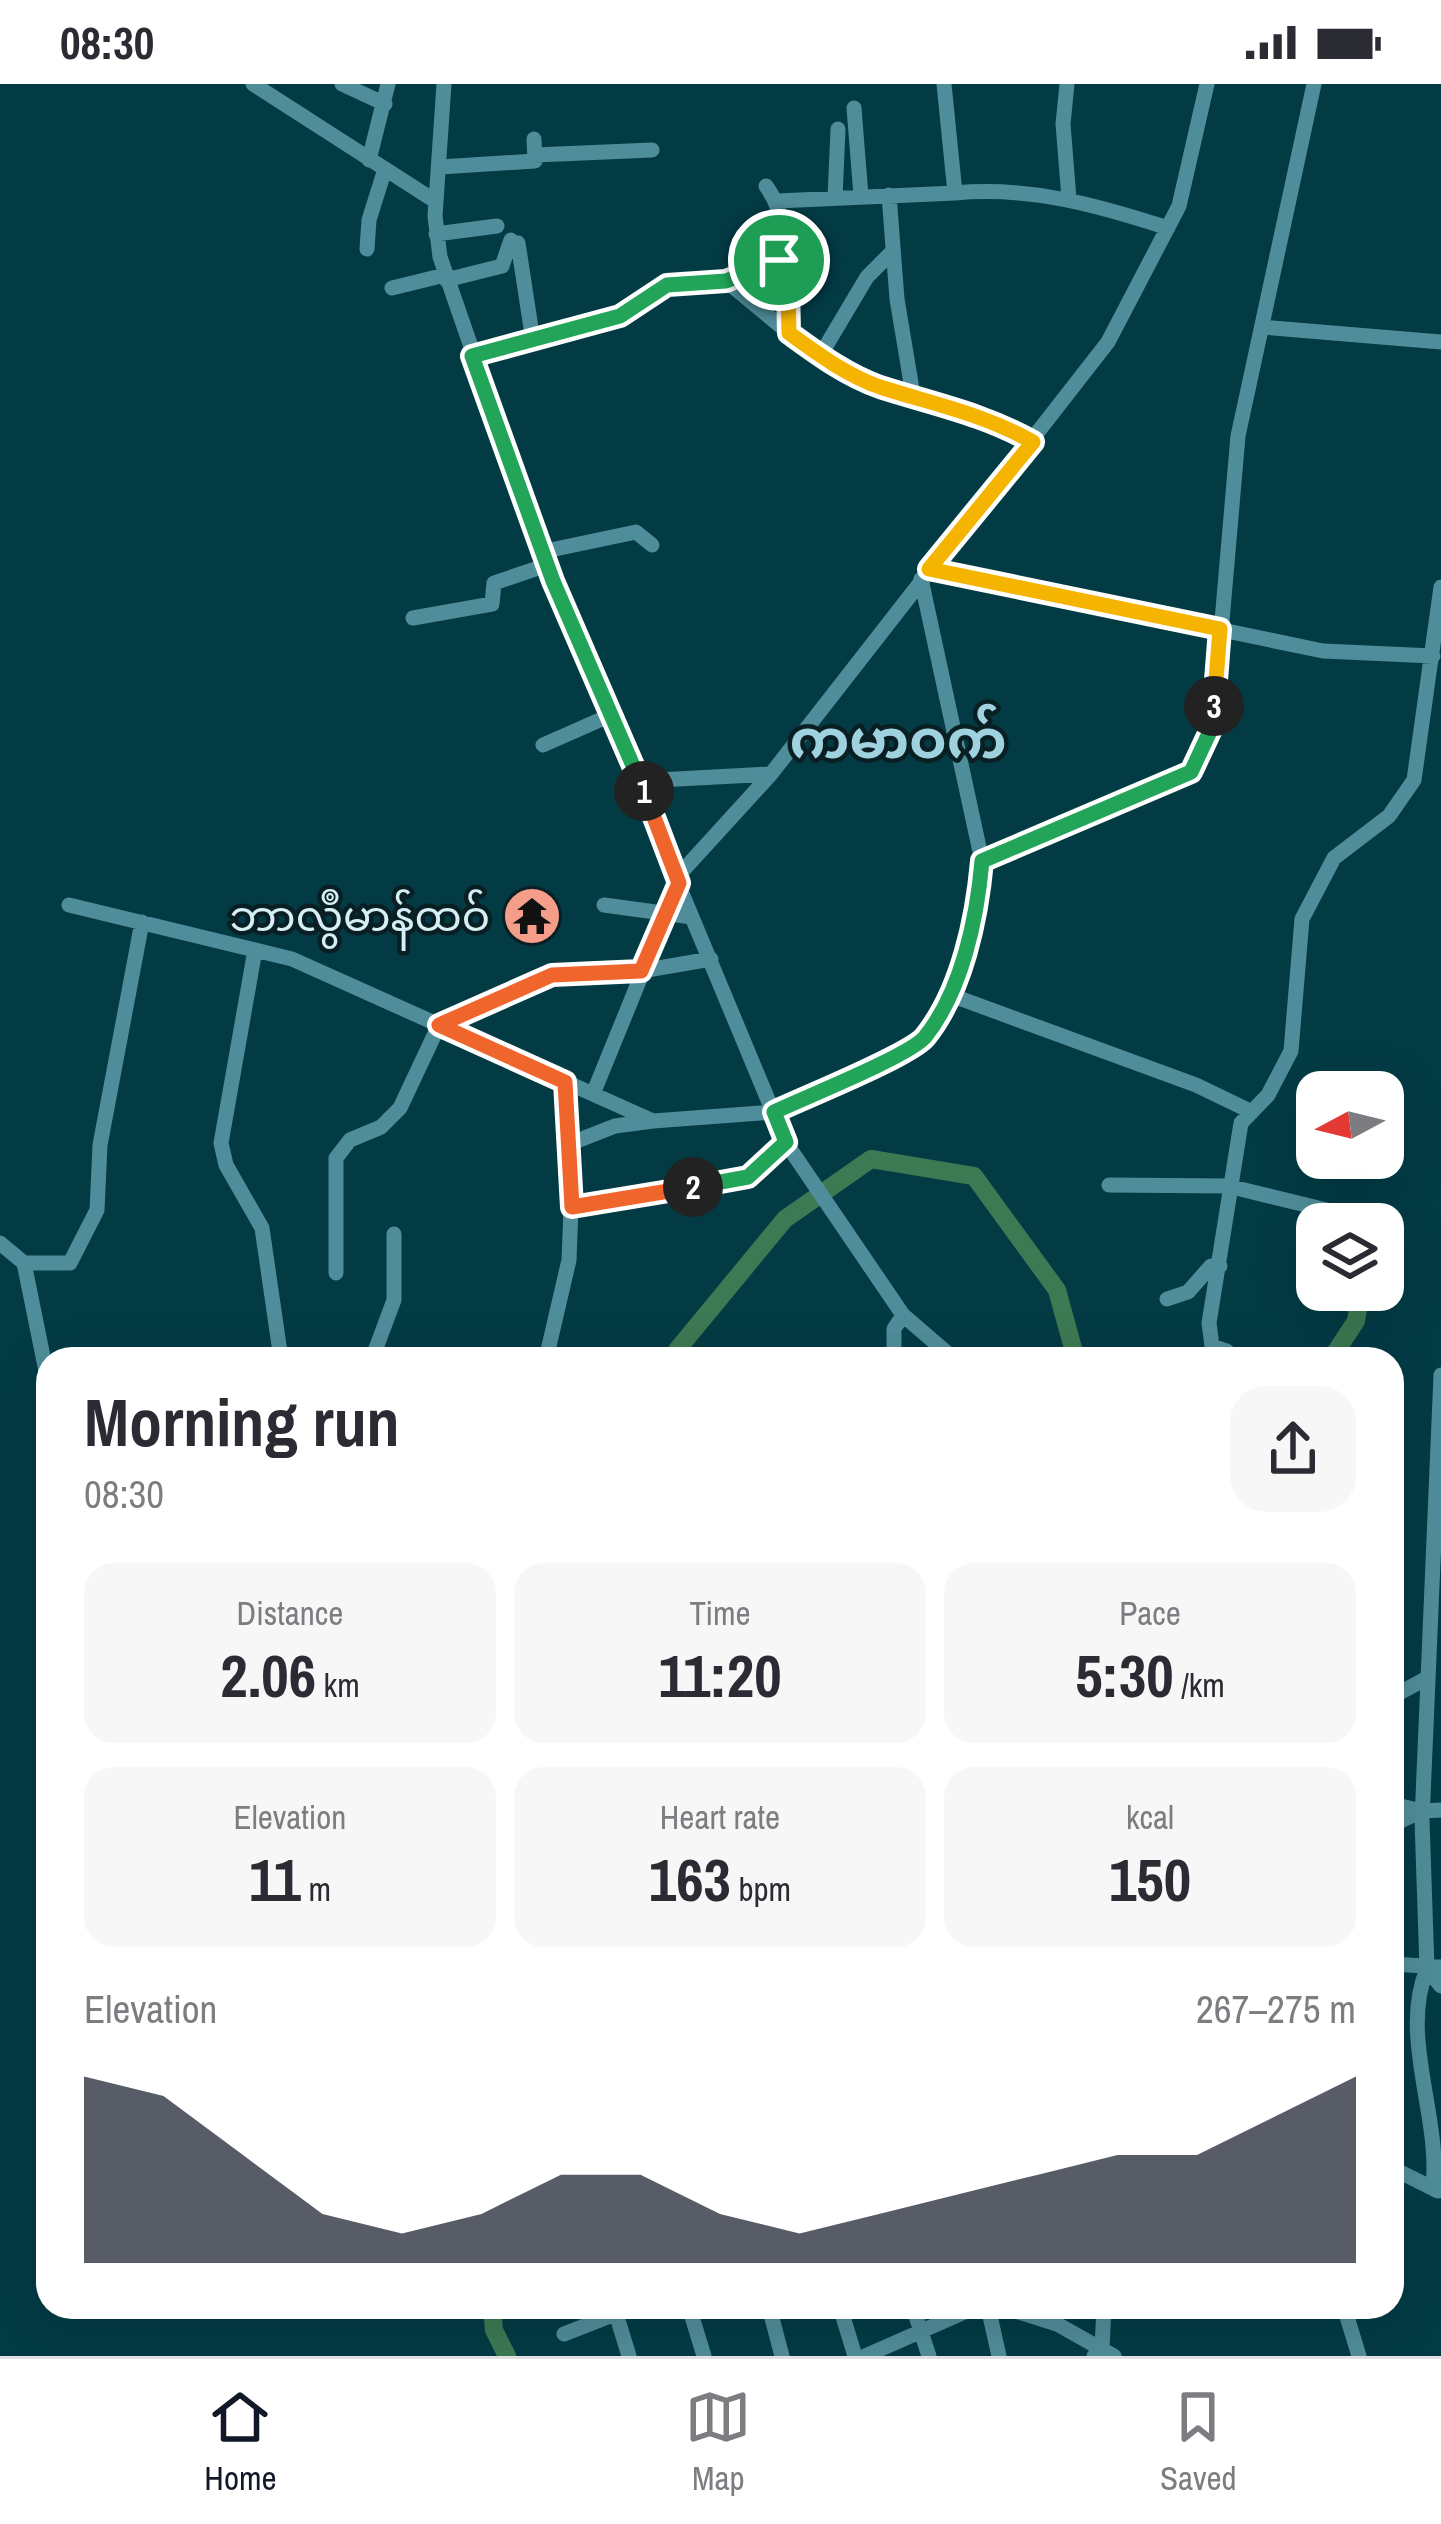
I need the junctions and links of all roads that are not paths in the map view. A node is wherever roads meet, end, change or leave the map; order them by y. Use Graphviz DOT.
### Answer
graph roads {
  1 [pos="253,84"];
  2 [pos="342,84"];
  3 [pos="388,84"];
  4 [pos="444,84"];
  5 [pos="944,84"];
  6 [pos="1067,84"];
  7 [pos="1207,84"];
  8 [pos="1314,84"];
  9 [pos="385,104"];
  10 [pos="854,108"];
  11 [pos="838,129"];
  12 [pos="652,150"];
  13 [pos="369,160"];
  14 [pos="440,166"];
  15 [pos="385,170"];
  16 [pos="766,186"];
  17 [pos="955,193"];
  18 [pos="889,195"];
  19 [pos="861,196"];
  20 [pos="835,198"];
  21 [pos="1069,200"];
  22 [pos="435,201"];
  23 [pos="777,201"];
  24 [pos="497,226"];
  25 [pos="1168,228"];
  26 [pos="436,234"];
  27 [pos="367,249"];
  28 [pos="893,251"];
  29 [pos="779,260"];
  30 [pos="446,278"];
  31 [pos="726,281"];
  32 [pos="392,288"];
  33 [pos="1262,327"];
  34 [pos="789,333"];
  35 [pos="533,340"];
  36 [pos="1441,343"];
  37 [pos="472,356"];
  38 [pos="820,356"];
  39 [pos="913,394"];
  40 [pos="1033,442"];
  41 [pos="652,545"];
  42 [pos="544,558"];
  43 [pos="925,574"];
  44 [pos="1441,587"];
  45 [pos="413,618"];
  46 [pos="1220,629"];
  47 [pos="1433,656"];
  48 [pos="610,715"];
  49 [pos="542,745"];
  50 [pos="771,774"];
  51 [pos="640,781"];
  52 [pos="982,861"];
  53 [pos="678,880"];
  54 [pos="68,905"];
  55 [pos="604,905"];
  56 [pos="664,914"];
  57 [pos="692,917"];
  58 [pos="142,922"];
  59 [pos="255,950"];
  60 [pos="711,959"];
  61 [pos="641,971"];
  62 [pos="948,994"];
  63 [pos="439,1025"];
  64 [pos="565,1082"];
  65 [pos="593,1094"];
  66 [pos="774,1112"];
  67 [pos="1252,1112"];
  68 [pos="653,1121"];
  69 [pos="786,1142"];
  70 [pos="569,1144"];
  71 [pos="1109,1185"];
  72 [pos="1228,1186"];
  73 [pos="1298,1203"];
  74 [pos="572,1207"];
  75 [pos="394,1234"];
  76 [pos="0,1244"];
  77 [pos="24,1263"];
  78 [pos="1220,1266"];
  79 [pos="337,1273"];
  80 [pos="1167,1298"];
  81 [pos="903,1316"];
  82 [pos="41,1347"];
  83 [pos="279,1347"];
  84 [pos="376,1347"];
  85 [pos="549,1347"];
  86 [pos="894,1347"];
  87 [pos="940,1347"];
  88 [pos="1215,1347"];
  89 [pos="1441,1376"];
  90 [pos="1436,1562"];
  91 [pos="1427,1678"];
  92 [pos="1404,1690"];
  93 [pos="1404,1806"];
  94 [pos="1422,1810"];
  95 [pos="1441,1810"];
  96 [pos="1404,1819"];
  97 [pos="1404,1965"];
  98 [pos="1434,1968"];
  99 [pos="1441,1986"];
  100 [pos="1404,2174"];
  101 [pos="1437,2190"];
  102 [pos="596,2319"];
  103 [pos="618,2319"];
  104 [pos="692,2319"];
  105 [pos="772,2319"];
  106 [pos="844,2319"];
  107 [pos="918,2319"];
  108 [pos="949,2319"];
  109 [pos="991,2319"];
  110 [pos="1042,2319"];
  111 [pos="1104,2319"];
  112 [pos="1348,2319"];
  113 [pos="922,2331"];
  114 [pos="564,2334"];
  115 [pos="1103,2353"];
  116 [pos="629,2356"];
  117 [pos="704,2356"];
  118 [pos="782,2356"];
  119 [pos="855,2356"];
  120 [pos="865,2356"];
  121 [pos="929,2356"];
  122 [pos="999,2356"];
  123 [pos="1359,2356"];
  1 -- 13 [label="street"];
  2 -- 9 [label="street"];
  3 -- 9 [label="street"];
  4 -- 14 [label="street"];
  5 -- 17 [label="street"];
  6 -- 21 [label="street"];
  7 -- 25 [label="street"];
  8 -- 33 [label="street"];
  9 -- 13 [label="street"];
  10 -- 19 [label="street"];
  11 -- 20 [label="street"];
  12 -- 14 [label="street"];
  13 -- 15 [label="street"];
  14 -- 22 [label="street"];
  15 -- 22 [label="street"];
  15 -- 27 [label="street"];
  16 -- 23 [label="street"];
  17 -- 18 [label="street"];
  17 -- 21 [label="street"];
  18 -- 19 [label="street"];
  18 -- 28 [label="street"];
  19 -- 20 [label="street"];
  20 -- 23 [label="street"];
  21 -- 25 [label="street"];
  22 -- 26 [label="street"];
  23 -- 29 [label="street"];
  24 -- 26 [label="street"];
  25 -- 40 [label="street"];
  26 -- 30 [label="street"];
  28 -- 38 [label="street"];
  28 -- 39 [label="street"];
  29 -- 31 [label="street"];
  29 -- 34 [label="street"];
  30 -- 32 [label="street"];
  30 -- 35 [label="street"];
  30 -- 37 [label="street"];
  31 -- 34 [label="street"];
  31 -- 35 [label="street"];
  33 -- 36 [label="street"];
  33 -- 46 [label="street"];
  34 -- 38 [label="street"];
  35 -- 37 [label="street"];
  37 -- 42 [label="street"];
  38 -- 39 [label="street"];
  39 -- 40 [label="street"];
  40 -- 43 [label="street"];
  41 -- 42 [label="street"];
  42 -- 45 [label="street"];
  42 -- 48 [label="street"];
  43 -- 46 [label="street"];
  43 -- 50 [label="street"];
  43 -- 52 [label="street"];
  44 -- 47 [label="street"];
  46 -- 47 [label="street"];
  46 -- 52 [label="street"];
  47 -- 67 [label="street"];
  48 -- 49 [label="street"];
  48 -- 51 [label="street"];
  50 -- 51 [label="street"];
  50 -- 53 [label="street"];
  51 -- 53 [label="street"];
  52 -- 62 [label="street"];
  53 -- 56 [label="street"];
  53 -- 57 [label="street"];
  54 -- 58 [label="street"];
  55 -- 56 [label="street"];
  56 -- 57 [label="street"];
  56 -- 61 [label="street"];
  57 -- 60 [label="street"];
  58 -- 59 [label="street"];
  58 -- 77 [label="street"];
  59 -- 63 [label="street"];
  59 -- 83 [label="street"];
  60 -- 61 [label="street"];
  60 -- 66 [label="street"];
  61 -- 63 [label="street"];
  61 -- 65 [label="street"];
  62 -- 66 [label="street"];
  62 -- 67 [label="street"];
  63 -- 64 [label="street"];
  63 -- 79 [label="street"];
  64 -- 65 [label="street"];
  64 -- 70 [label="street"];
  65 -- 68 [label="street"];
  66 -- 68 [label="street"];
  66 -- 69 [label="street"];
  67 -- 72 [label="street"];
  68 -- 70 [label="street"];
  69 -- 74 [label="street"];
  69 -- 81 [label="street"];
  70 -- 74 [label="street"];
  71 -- 72 [label="street"];
  72 -- 73 [label="street"];
  72 -- 78 [label="street"];
  74 -- 85 [label="street"];
  75 -- 84 [label="street"];
  76 -- 77 [label="street"];
  77 -- 82 [label="street"];
  78 -- 80 [label="street"];
  78 -- 88 [label="street"];
  81 -- 86 [label="street"];
  81 -- 87 [label="street"];
  89 -- 90 [label="street"];
  90 -- 91 [label="street"];
  91 -- 92 [label="street"];
  91 -- 94 [label="street"];
  93 -- 94 [label="street"];
  94 -- 95 [label="street"];
  94 -- 96 [label="street"];
  94 -- 98 [label="street"];
  97 -- 98 [label="street"];
  98 -- 99 [label="street"];
  98 -- 101 [label="street"];
  100 -- 101 [label="street"];
  102 -- 114 [label="street"];
  103 -- 116 [label="street"];
  104 -- 117 [label="street"];
  105 -- 118 [label="street"];
  106 -- 119 [label="street"];
  107 -- 113 [label="street"];
  108 -- 113 [label="street"];
  109 -- 122 [label="street"];
  110 -- 115 [label="street"];
  111 -- 115 [label="street"];
  112 -- 123 [label="street"];
  113 -- 120 [label="street"];
  113 -- 121 [label="street"];
}
